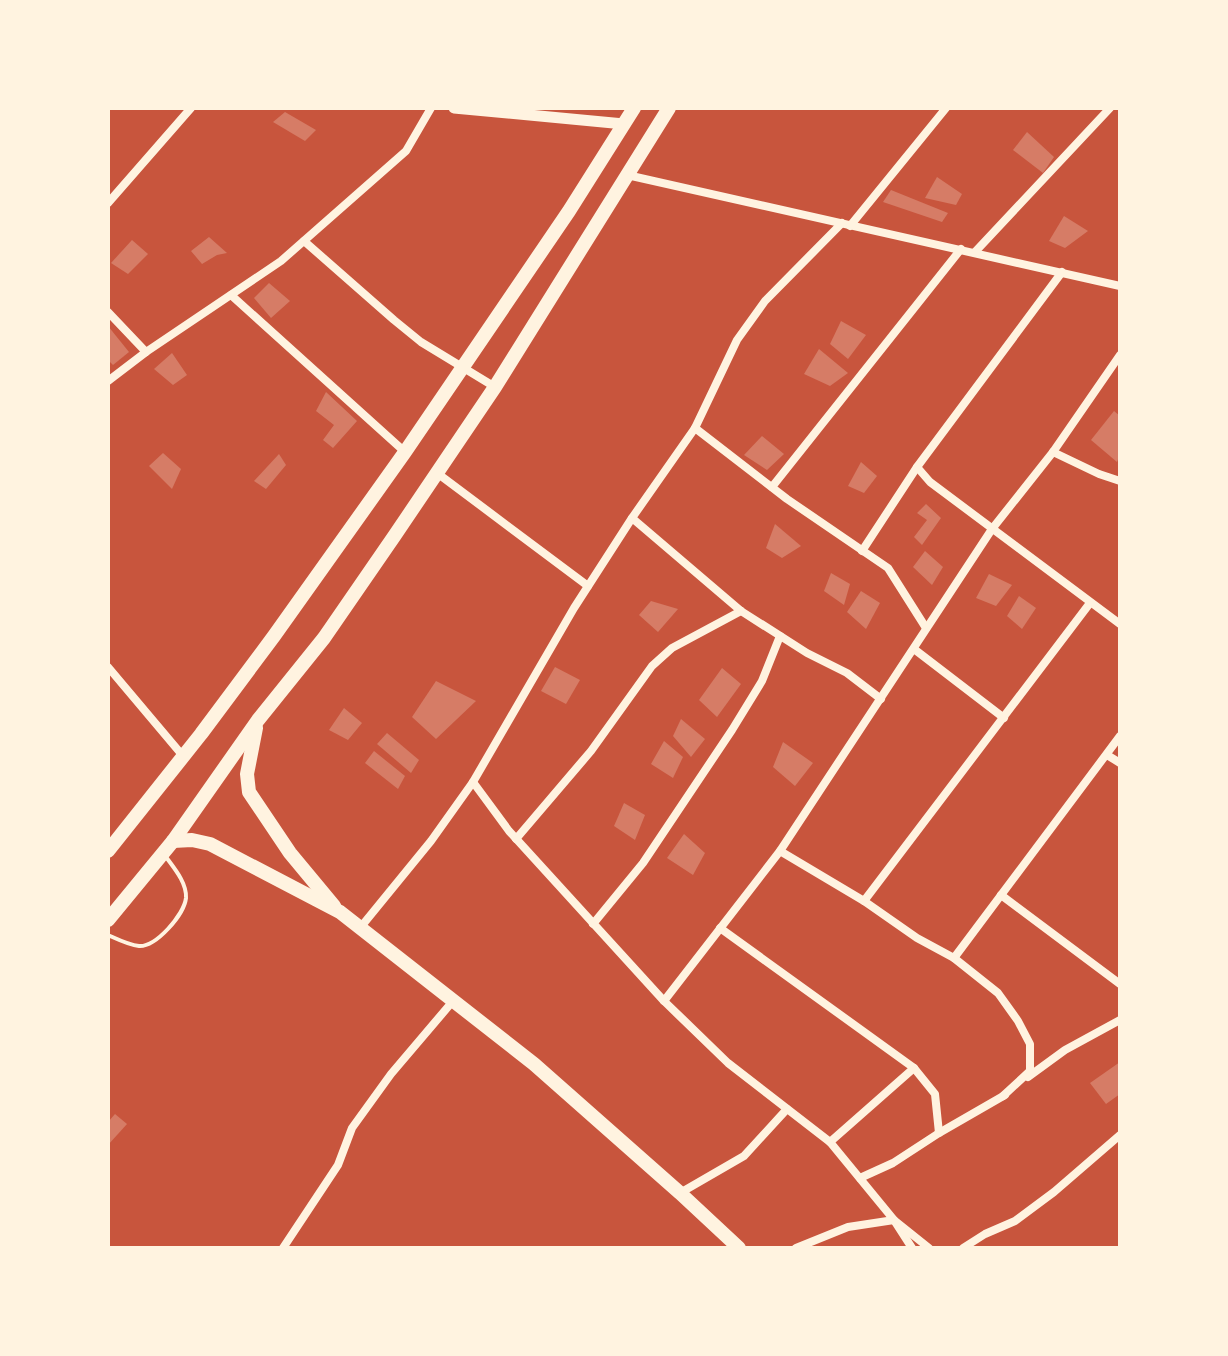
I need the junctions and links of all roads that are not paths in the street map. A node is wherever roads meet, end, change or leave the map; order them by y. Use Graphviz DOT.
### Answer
graph roads {
  1 [pos="191,108"];
  2 [pos="431,108"];
  3 [pos="454,108"];
  4 [pos="634,108"];
  5 [pos="669,108"];
  6 [pos="946,108"];
  7 [pos="1110,108"];
  8 [pos="528,112"];
  9 [pos="624,124"];
  10 [pos="626,174"];
  11 [pos="108,203"];
  12 [pos="846,224"];
  13 [pos="304,241"];
  14 [pos="961,249"];
  15 [pos="975,252"];
  16 [pos="1062,272"];
  17 [pos="1120,286"];
  18 [pos="231,295"];
  19 [pos="108,312"];
  20 [pos="146,352"];
  21 [pos="1120,355"];
  22 [pos="462,366"];
  23 [pos="108,381"];
  24 [pos="495,387"];
  25 [pos="695,428"];
  26 [pos="405,452"];
  27 [pos="1053,452"];
  28 [pos="917,467"];
  29 [pos="437,473"];
  30 [pos="1120,481"];
  31 [pos="772,487"];
  32 [pos="632,518"];
  33 [pos="992,529"];
  34 [pos="862,551"];
  35 [pos="588,586"];
  36 [pos="1090,603"];
  37 [pos="741,611"];
  38 [pos="1120,624"];
  39 [pos="926,628"];
  40 [pos="780,636"];
  41 [pos="914,649"];
  42 [pos="108,667"];
  43 [pos="881,699"];
  44 [pos="1004,718"];
  45 [pos="258,720"];
  46 [pos="1120,736"];
  47 [pos="1107,755"];
  48 [pos="183,756"];
  49 [pos="1120,763"];
  50 [pos="473,782"];
  51 [pos="516,839"];
  52 [pos="168,847"];
  53 [pos="108,851"];
  54 [pos="780,851"];
  55 [pos="1001,895"];
  56 [pos="864,901"];
  57 [pos="340,912"];
  58 [pos="108,920"];
  59 [pos="593,924"];
  60 [pos="360,928"];
  61 [pos="720,928"];
  62 [pos="108,935"];
  63 [pos="954,958"];
  64 [pos="1120,984"];
  65 [pos="453,1001"];
  66 [pos="664,1001"];
  67 [pos="1120,1020"];
  68 [pos="914,1068"];
  69 [pos="1003,1096"];
  70 [pos="787,1109"];
  71 [pos="939,1133"];
  72 [pos="1120,1135"];
  73 [pos="830,1142"];
  74 [pos="860,1178"];
  75 [pos="680,1193"];
  76 [pos="894,1220"];
  77 [pos="283,1248"];
  78 [pos="739,1248"];
  79 [pos="796,1248"];
  80 [pos="912,1248"];
  81 [pos="929,1248"];
  82 [pos="963,1248"];
  1 -- 11 [label="street"];
  2 -- 13 [label="street"];
  3 -- 8 [label="street"];
  4 -- 9 [label="main road"];
  5 -- 10 [label="main road"];
  6 -- 12 [label="street"];
  7 -- 15 [label="street"];
  8 -- 9 [label="street"];
  9 -- 22 [label="main road"];
  10 -- 12 [label="street"];
  10 -- 24 [label="main road"];
  12 -- 14 [label="street"];
  12 -- 25 [label="street"];
  13 -- 18 [label="street"];
  13 -- 22 [label="street"];
  14 -- 15 [label="street"];
  14 -- 31 [label="street"];
  15 -- 16 [label="street"];
  16 -- 17 [label="street"];
  16 -- 28 [label="street"];
  18 -- 20 [label="street"];
  18 -- 26 [label="street"];
  19 -- 20 [label="street"];
  20 -- 23 [label="street"];
  21 -- 27 [label="street"];
  22 -- 24 [label="street"];
  22 -- 26 [label="main road"];
  24 -- 29 [label="main road"];
  25 -- 31 [label="street"];
  25 -- 32 [label="street"];
  26 -- 48 [label="main road"];
  27 -- 30 [label="street"];
  27 -- 33 [label="street"];
  28 -- 33 [label="street"];
  28 -- 34 [label="street"];
  29 -- 35 [label="street"];
  29 -- 45 [label="main road"];
  31 -- 34 [label="street"];
  32 -- 35 [label="street"];
  32 -- 37 [label="street"];
  33 -- 36 [label="street"];
  33 -- 39 [label="street"];
  34 -- 39 [label="street"];
  35 -- 50 [label="street"];
  36 -- 38 [label="street"];
  36 -- 44 [label="street"];
  37 -- 40 [label="street"];
  37 -- 51 [label="street"];
  39 -- 41 [label="street"];
  40 -- 43 [label="street"];
  40 -- 59 [label="street"];
  41 -- 43 [label="street"];
  41 -- 44 [label="street"];
  42 -- 48 [label="street"];
  43 -- 54 [label="street"];
  44 -- 56 [label="street"];
  45 -- 52 [label="main road"];
  45 -- 57 [label="main road"];
  46 -- 47 [label="street"];
  47 -- 49 [label="street"];
  47 -- 55 [label="street"];
  48 -- 53 [label="main road"];
  50 -- 51 [label="street"];
  50 -- 60 [label="street"];
  51 -- 59 [label="street"];
  52 -- 57 [label="main road"];
  52 -- 58 [label="main road"];
  52 -- 62 [label="lane"];
  54 -- 56 [label="street"];
  54 -- 61 [label="street"];
  55 -- 63 [label="street"];
  55 -- 64 [label="street"];
  56 -- 63 [label="street"];
  57 -- 60 [label="main road"];
  59 -- 66 [label="street"];
  60 -- 65 [label="main road"];
  61 -- 66 [label="street"];
  61 -- 68 [label="street"];
  63 -- 69 [label="street"];
  65 -- 75 [label="main road"];
  65 -- 77 [label="street"];
  66 -- 70 [label="street"];
  67 -- 69 [label="street"];
  68 -- 71 [label="street"];
  68 -- 73 [label="street"];
  69 -- 71 [label="street"];
  70 -- 73 [label="street"];
  70 -- 75 [label="street"];
  71 -- 74 [label="street"];
  72 -- 82 [label="street"];
  73 -- 74 [label="street"];
  74 -- 76 [label="street"];
  75 -- 78 [label="main road"];
  76 -- 79 [label="street"];
  76 -- 80 [label="street"];
  76 -- 81 [label="street"];
}
